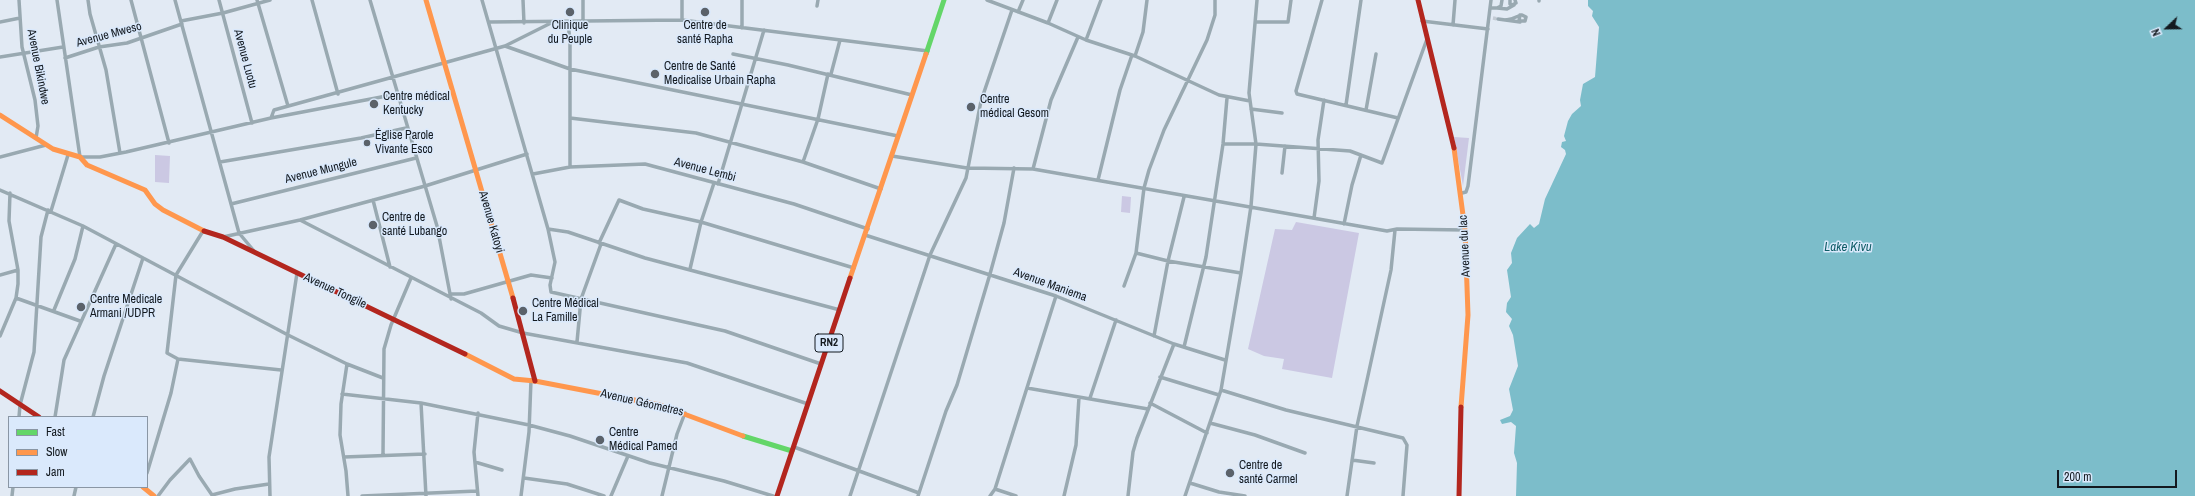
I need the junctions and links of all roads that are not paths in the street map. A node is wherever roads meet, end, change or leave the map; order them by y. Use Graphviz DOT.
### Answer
graph roads {
  1 [pos="19,0"];
  2 [pos="57,0"];
  3 [pos="88,0"];
  4 [pos="131,0"];
  5 [pos="175,0"];
  6 [pos="219,0"];
  7 [pos="270,0"];
  8 [pos="312,0"];
  9 [pos="370,0"];
  10 [pos="426,0"];
  11 [pos="482,0"];
  12 [pos="524,0"];
  13 [pos="583,0"];
  14 [pos="682,0"];
  15 [pos="742,0"];
  16 [pos="818,0"];
  17 [pos="944,0"];
  18 [pos="987,0"];
  19 [pos="1023,0"];
  20 [pos="1056,0"];
  21 [pos="1101,0"];
  22 [pos="1147,0"];
  23 [pos="1215,0"];
  24 [pos="1257,0"];
  25 [pos="1291,0"];
  26 [pos="1322,0"];
  27 [pos="1361,0"];
  28 [pos="1418,0"];
  29 [pos="1455,0"];
  30 [pos="1491,0"];
  31 [pos="1502,0"];
  32 [pos="1510,0"];
  33 [pos="1515,0"];
  34 [pos="258,2"];
  35 [pos="1514,5"];
  36 [pos="817,6"];
  37 [pos="1499,7"];
  38 [pos="1490,8"];
  39 [pos="1012,10"];
  40 [pos="1018,12"];
  41 [pos="223,13"];
  42 [pos="20,18"];
  43 [pos="1498,19"];
  44 [pos="682,20"];
  45 [pos="1506,20"];
  46 [pos="1422,21"];
  47 [pos="0,22"];
  48 [pos="489,22"];
  49 [pos="524,22"];
  50 [pos="568,22"];
  51 [pos="583,22"];
  52 [pos="1256,22"];
  53 [pos="182,23"];
  54 [pos="551,23"];
  55 [pos="1048,23"];
  56 [pos="1453,25"];
  57 [pos="742,28"];
  58 [pos="1488,29"];
  59 [pos="764,30"];
  60 [pos="1078,37"];
  61 [pos="141,38"];
  62 [pos="1426,39"];
  63 [pos="840,40"];
  64 [pos="1086,40"];
  65 [pos="505,46"];
  66 [pos="63,47"];
  67 [pos="99,47"];
  68 [pos="497,48"];
  69 [pos="928,51"];
  70 [pos="733,54"];
  71 [pos="1376,54"];
  72 [pos="24,55"];
  73 [pos="1133,56"];
  74 [pos="0,57"];
  75 [pos="65,58"];
  76 [pos="757,60"];
  77 [pos="444,64"];
  78 [pos="570,69"];
  79 [pos="829,74"];
  80 [pos="392,78"];
  81 [pos="1188,82"];
  82 [pos="338,94"];
  83 [pos="396,94"];
  84 [pos="913,95"];
  85 [pos="1227,98"];
  86 [pos="1324,100"];
  87 [pos="1250,101"];
  88 [pos="744,103"];
  89 [pos="1346,105"];
  90 [pos="288,106"];
  91 [pos="1251,109"];
  92 [pos="1366,110"];
  93 [pos="1282,113"];
  94 [pos="0,115"];
  95 [pos="271,118"];
  96 [pos="570,118"];
  97 [pos="1398,118"];
  98 [pos="818,119"];
  99 [pos="252,123"];
  100 [pos="406,128"];
  101 [pos="213,133"];
  102 [pos="899,136"];
  103 [pos="36,138"];
  104 [pos="732,142"];
  105 [pos="169,143"];
  106 [pos="1223,144"];
  107 [pos="1256,144"];
  108 [pos="46,145"];
  109 [pos="1285,146"];
  110 [pos="1317,148"];
  111 [pos="120,153"];
  112 [pos="527,154"];
  113 [pos="68,155"];
  114 [pos="892,156"];
  115 [pos="1361,156"];
  116 [pos="0,157"];
  117 [pos="80,157"];
  118 [pos="416,158"];
  119 [pos="220,162"];
  120 [pos="803,162"];
  121 [pos="570,166"];
  122 [pos="967,168"];
  123 [pos="1014,168"];
  124 [pos="476,169"];
  125 [pos="1033,169"];
  126 [pos="1282,173"];
  127 [pos="533,174"];
  128 [pos="1098,180"];
  129 [pos="716,184"];
  130 [pos="425,186"];
  131 [pos="1144,188"];
  132 [pos="881,189"];
  133 [pos="0,190"];
  134 [pos="10,193"];
  135 [pos="1462,193"];
  136 [pos="1184,197"];
  137 [pos="373,200"];
  138 [pos="1216,202"];
  139 [pos="231,204"];
  140 [pos="1251,206"];
  141 [pos="49,210"];
  142 [pos="1314,218"];
  143 [pos="300,220"];
  144 [pos="701,222"];
  145 [pos="1344,224"];
  146 [pos="83,226"];
  147 [pos="868,228"];
  148 [pos="548,229"];
  149 [pos="1395,230"];
  150 [pos="1465,230"];
  151 [pos="203,231"];
  152 [pos="239,233"];
  153 [pos="865,235"];
  154 [pos="223,237"];
  155 [pos="116,244"];
  156 [pos="600,244"];
  157 [pos="254,252"];
  158 [pos="1136,253"];
  159 [pos="930,255"];
  160 [pos="143,258"];
  161 [pos="1168,261"];
  162 [pos="390,267"];
  163 [pos="854,268"];
  164 [pos="1204,268"];
  165 [pos="690,269"];
  166 [pos="18,270"];
  167 [pos="297,273"];
  168 [pos="1241,273"];
  169 [pos="990,274"];
  170 [pos="0,275"];
  171 [pos="176,275"];
  172 [pos="412,278"];
  173 [pos="552,278"];
  174 [pos="508,281"];
  175 [pos="1124,286"];
  176 [pos="451,294"];
  177 [pos="1056,296"];
  178 [pos="16,298"];
  179 [pos="451,299"];
  180 [pos="581,299"];
  181 [pos="36,305"];
  182 [pos="54,310"];
  183 [pos="840,310"];
  184 [pos="394,319"];
  185 [pos="1116,320"];
  186 [pos="80,321"];
  187 [pos="523,333"];
  188 [pos="288,335"];
  189 [pos="0,336"];
  190 [pos="1154,336"];
  191 [pos="577,342"];
  192 [pos="1174,344"];
  193 [pos="1184,347"];
  194 [pos="178,359"];
  195 [pos="1225,360"];
  196 [pos="347,364"];
  197 [pos="821,364"];
  198 [pos="281,370"];
  199 [pos="1160,377"];
  200 [pos="383,378"];
  201 [pos="533,381"];
  202 [pos="1027,388"];
  203 [pos="1220,390"];
  204 [pos="0,391"];
  205 [pos="342,394"];
  206 [pos="1219,395"];
  207 [pos="1079,397"];
  208 [pos="1090,398"];
  209 [pos="384,399"];
  210 [pos="421,403"];
  211 [pos="1150,403"];
  212 [pos="808,404"];
  213 [pos="20,405"];
  214 [pos="1148,409"];
  215 [pos="478,413"];
  216 [pos="685,413"];
  217 [pos="19,416"];
  218 [pos="37,416"];
  219 [pos="55,416"];
  220 [pos="93,416"];
  221 [pos="1210,423"];
  222 [pos="529,425"];
  223 [pos="1357,426"];
  224 [pos="1207,433"];
  225 [pos="793,449"];
  226 [pos="1305,453"];
  227 [pos="383,454"];
  228 [pos="425,454"];
  229 [pos="628,456"];
  230 [pos="344,457"];
  231 [pos="1352,460"];
  232 [pos="475,462"];
  233 [pos="1374,463"];
  234 [pos="669,469"];
  235 [pos="148,470"];
  236 [pos="502,470"];
  237 [pos="858,471"];
  238 [pos="524,478"];
  239 [pos="1190,483"];
  240 [pos="269,484"];
  241 [pos="144,488"];
  242 [pos="996,489"];
  243 [pos="477,491"];
  244 [pos="426,494"];
  245 [pos="212,495"];
  246 [pos="390,495"];
  247 [pos="919,495"];
  248 [pos="154,496"];
  249 [pos="158,496"];
  250 [pos="270,496"];
  251 [pos="348,496"];
  252 [pos="362,496"];
  253 [pos="478,496"];
  254 [pos="520,496"];
  255 [pos="604,496"];
  256 [pos="611,496"];
  257 [pos="662,496"];
  258 [pos="773,496"];
  259 [pos="777,496"];
  260 [pos="850,496"];
  261 [pos="990,496"];
  262 [pos="1016,496"];
  263 [pos="1064,496"];
  264 [pos="1128,496"];
  265 [pos="1186,496"];
  266 [pos="1245,496"];
  267 [pos="1347,496"];
  268 [pos="1403,496"];
  269 [pos="1459,496"];
  1 -- 42 [label="street, Avenue Bikindwe"];
  2 -- 66 [label="street"];
  3 -- 67 [label="street"];
  4 -- 61 [label="street"];
  5 -- 53 [label="street, Avenue Tongile"];
  6 -- 41 [label="street, Avenue Luotu"];
  7 -- 34 [label="street, Avenue Mweso"];
  8 -- 82 [label="street"];
  9 -- 80 [label="street"];
  10 -- 77 [label="main road, Avenue Katoyi"];
  11 -- 48 [label="street"];
  12 -- 49 [label="street"];
  13 -- 51 [label="street"];
  14 -- 44 [label="street"];
  15 -- 57 [label="street"];
  16 -- 36 [label="street"];
  17 -- 69 [label="main road, RN2"];
  18 -- 39 [label="street"];
  19 -- 40 [label="street"];
  20 -- 55 [label="street"];
  21 -- 64 [label="street"];
  22 -- 73 [label="street"];
  23 -- 81 [label="street"];
  24 -- 52 [label="street"];
  25 -- 52 [label="street"];
  26 -- 86 [label="street"];
  27 -- 89 [label="street"];
  28 -- 46 [label="main road, Avenue du lac"];
  29 -- 56 [label="street"];
  30 -- 38 [label="street"];
  31 -- 37 [label="street"];
  32 -- 35 [label="street"];
  32 -- 37 [label="street"];
  33 -- 35 [label="street"];
  34 -- 41 [label="street, Avenue Mweso"];
  34 -- 90 [label="street"];
  35 -- 37 [label="street"];
  37 -- 38 [label="street"];
  38 -- 58 [label="street"];
  39 -- 40 [label="street"];
  39 -- 122 [label="street"];
  40 -- 55 [label="street"];
  41 -- 53 [label="street, Avenue Mweso"];
  41 -- 99 [label="street, Avenue Luotu"];
  42 -- 47 [label="street"];
  42 -- 72 [label="street, Avenue Bikindwe"];
  43 -- 45 [label="street"];
  44 -- 51 [label="street"];
  44 -- 57 [label="street"];
  45 -- 45 [label="street"];
  46 -- 56 [label="street"];
  46 -- 62 [label="main road, Avenue du lac"];
  48 -- 49 [label="street"];
  48 -- 68 [label="street"];
  49 -- 54 [label="street"];
  50 -- 51 [label="street"];
  50 -- 54 [label="street"];
  50 -- 78 [label="street"];
  52 -- 87 [label="street"];
  53 -- 61 [label="street, Avenue Mweso"];
  53 -- 101 [label="street, Avenue Tongile"];
  54 -- 65 [label="street"];
  55 -- 60 [label="street"];
  56 -- 58 [label="street"];
  57 -- 59 [label="street"];
  58 -- 135 [label="street"];
  59 -- 63 [label="street"];
  59 -- 76 [label="street"];
  60 -- 64 [label="street"];
  60 -- 125 [label="street"];
  61 -- 67 [label="street, Avenue Mweso"];
  61 -- 105 [label="street"];
  62 -- 97 [label="street"];
  62 -- 135 [label="main road, Avenue du lac"];
  63 -- 69 [label="street"];
  63 -- 79 [label="street"];
  64 -- 73 [label="street"];
  65 -- 68 [label="street"];
  65 -- 78 [label="street"];
  66 -- 72 [label="street"];
  66 -- 75 [label="street"];
  67 -- 75 [label="street, Avenue Mweso"];
  67 -- 111 [label="street"];
  68 -- 77 [label="street"];
  68 -- 112 [label="street"];
  69 -- 84 [label="main road, RN2"];
  70 -- 76 [label="street"];
  71 -- 92 [label="street"];
  72 -- 74 [label="street"];
  72 -- 103 [label="street, Avenue Bikindwe"];
  73 -- 81 [label="street"];
  73 -- 128 [label="street"];
  75 -- 117 [label="street"];
  76 -- 79 [label="street"];
  76 -- 88 [label="street"];
  77 -- 80 [label="street"];
  77 -- 124 [label="main road, Avenue Katoyi"];
  78 -- 88 [label="street"];
  78 -- 96 [label="street"];
  79 -- 84 [label="street"];
  79 -- 98 [label="street"];
  80 -- 82 [label="street"];
  80 -- 83 [label="street"];
  81 -- 85 [label="street"];
  81 -- 131 [label="street"];
  82 -- 90 [label="street"];
  83 -- 95 [label="street"];
  83 -- 100 [label="street"];
  84 -- 102 [label="main road, RN2"];
  85 -- 87 [label="street"];
  85 -- 106 [label="street"];
  86 -- 89 [label="street"];
  86 -- 110 [label="street"];
  87 -- 91 [label="street"];
  88 -- 98 [label="street"];
  88 -- 104 [label="street"];
  89 -- 92 [label="street"];
  90 -- 95 [label="street"];
  91 -- 93 [label="street"];
  91 -- 107 [label="street"];
  92 -- 97 [label="street"];
  94 -- 103 [label="main road"];
  95 -- 99 [label="street"];
  96 -- 104 [label="street"];
  96 -- 121 [label="street"];
  97 -- 115 [label="street"];
  98 -- 102 [label="street"];
  98 -- 120 [label="street"];
  99 -- 101 [label="street"];
  100 -- 118 [label="street"];
  100 -- 119 [label="street"];
  101 -- 105 [label="street"];
  101 -- 119 [label="street, Avenue Tongile"];
  102 -- 114 [label="main road, RN2"];
  103 -- 108 [label="main road"];
  104 -- 120 [label="street"];
  104 -- 129 [label="street"];
  105 -- 111 [label="street"];
  106 -- 107 [label="street"];
  106 -- 138 [label="street"];
  107 -- 109 [label="street"];
  107 -- 140 [label="street"];
  108 -- 113 [label="main road"];
  108 -- 116 [label="street"];
  109 -- 110 [label="street"];
  109 -- 126 [label="street"];
  110 -- 115 [label="street"];
  110 -- 142 [label="street"];
  111 -- 117 [label="street"];
  112 -- 124 [label="street"];
  112 -- 127 [label="street"];
  113 -- 117 [label="main road"];
  113 -- 141 [label="street"];
  114 -- 122 [label="street"];
  114 -- 132 [label="main road, RN2"];
  115 -- 145 [label="street"];
  117 -- 151 [label="main road"];
  118 -- 130 [label="street"];
  118 -- 139 [label="street, Avenue Mungule"];
  119 -- 139 [label="street, Avenue Tongile"];
  120 -- 132 [label="street"];
  121 -- 127 [label="street, Avenue Lembi"];
  121 -- 129 [label="street, Avenue Lembi"];
  122 -- 123 [label="street"];
  122 -- 159 [label="street"];
  123 -- 125 [label="street"];
  123 -- 169 [label="street"];
  124 -- 130 [label="street"];
  124 -- 174 [label="main road, Avenue Katoyi"];
  125 -- 128 [label="street"];
  127 -- 148 [label="street"];
  128 -- 131 [label="street"];
  129 -- 144 [label="street"];
  129 -- 147 [label="street, Avenue Lembi"];
  130 -- 137 [label="street"];
  130 -- 176 [label="street"];
  131 -- 136 [label="street"];
  131 -- 158 [label="street"];
  132 -- 147 [label="main road, RN2"];
  133 -- 134 [label="street"];
  134 -- 141 [label="street"];
  134 -- 166 [label="street"];
  135 -- 150 [label="main road, Avenue du lac"];
  136 -- 138 [label="street"];
  136 -- 161 [label="street"];
  137 -- 143 [label="street"];
  137 -- 162 [label="street"];
  138 -- 140 [label="street"];
  138 -- 164 [label="street"];
  139 -- 152 [label="street, Avenue Tongile"];
  140 -- 142 [label="street"];
  140 -- 168 [label="street"];
  141 -- 146 [label="street"];
  141 -- 181 [label="street"];
  142 -- 145 [label="street"];
  143 -- 152 [label="street"];
  143 -- 162 [label="street"];
  144 -- 156 [label="street"];
  144 -- 163 [label="street"];
  144 -- 165 [label="street"];
  145 -- 149 [label="street"];
  146 -- 155 [label="street"];
  146 -- 182 [label="street"];
  147 -- 153 [label="main road, RN2"];
  148 -- 156 [label="street"];
  148 -- 173 [label="street"];
  149 -- 150 [label="street"];
  149 -- 223 [label="street"];
  150 -- 269 [label="main road, Avenue du lac"];
  151 -- 154 [label="main road"];
  151 -- 171 [label="street"];
  152 -- 154 [label="street"];
  152 -- 157 [label="street, Avenue Tongile"];
  153 -- 159 [label="street, Avenue Maniema"];
  153 -- 163 [label="main road, RN2"];
  154 -- 157 [label="main road"];
  155 -- 160 [label="street"];
  155 -- 186 [label="street"];
  156 -- 165 [label="street"];
  156 -- 180 [label="street"];
  157 -- 167 [label="main road, Avenue Tongile"];
  158 -- 161 [label="street"];
  158 -- 175 [label="street"];
  159 -- 169 [label="street, Avenue Maniema"];
  159 -- 237 [label="street"];
  160 -- 171 [label="street"];
  160 -- 220 [label="street"];
  161 -- 164 [label="street"];
  161 -- 190 [label="street"];
  162 -- 172 [label="street"];
  163 -- 183 [label="main road, RN2"];
  164 -- 168 [label="street"];
  164 -- 193 [label="street"];
  165 -- 183 [label="street"];
  166 -- 170 [label="street"];
  166 -- 178 [label="street"];
  167 -- 184 [label="main road, Avenue Tongile"];
  167 -- 188 [label="street"];
  168 -- 195 [label="street"];
  169 -- 177 [label="street, Avenue Maniema"];
  169 -- 247 [label="street"];
  171 -- 188 [label="street"];
  171 -- 194 [label="street"];
  172 -- 179 [label="street"];
  172 -- 184 [label="street"];
  173 -- 174 [label="street"];
  173 -- 180 [label="street"];
  174 -- 176 [label="street"];
  174 -- 187 [label="main road, Avenue Katoyi"];
  176 -- 179 [label="street"];
  177 -- 185 [label="street, Avenue Maniema"];
  177 -- 202 [label="street"];
  178 -- 181 [label="street"];
  178 -- 189 [label="street"];
  179 -- 187 [label="street"];
  180 -- 191 [label="street"];
  180 -- 197 [label="street"];
  181 -- 182 [label="street"];
  181 -- 213 [label="street"];
  182 -- 186 [label="street"];
  183 -- 197 [label="main road, RN2"];
  184 -- 200 [label="street"];
  184 -- 201 [label="main road, Avenue Tongile"];
  185 -- 190 [label="street, Avenue Maniema"];
  185 -- 208 [label="street"];
  186 -- 219 [label="street"];
  187 -- 191 [label="street"];
  187 -- 201 [label="main road, Avenue Katoyi"];
  188 -- 196 [label="street"];
  188 -- 198 [label="street"];
  190 -- 192 [label="street, Avenue Maniema"];
  191 -- 212 [label="street"];
  192 -- 193 [label="street, Avenue Maniema"];
  192 -- 199 [label="street"];
  193 -- 195 [label="street, Avenue Maniema"];
  194 -- 198 [label="street"];
  194 -- 235 [label="street"];
  195 -- 203 [label="street"];
  196 -- 200 [label="street"];
  196 -- 205 [label="street"];
  197 -- 212 [label="main road, RN2"];
  198 -- 240 [label="street"];
  199 -- 206 [label="street"];
  199 -- 211 [label="street"];
  200 -- 209 [label="street"];
  201 -- 216 [label="main road, Avenue Géometres"];
  201 -- 222 [label="street"];
  202 -- 207 [label="street"];
  202 -- 242 [label="street"];
  203 -- 206 [label="street"];
  203 -- 223 [label="street"];
  204 -- 213 [label="main road"];
  205 -- 209 [label="street"];
  205 -- 230 [label="street"];
  206 -- 221 [label="street"];
  207 -- 208 [label="street"];
  207 -- 263 [label="street"];
  208 -- 214 [label="street"];
  209 -- 210 [label="street"];
  209 -- 227 [label="street"];
  210 -- 215 [label="street"];
  210 -- 228 [label="street"];
  211 -- 214 [label="street"];
  211 -- 224 [label="street"];
  212 -- 225 [label="main road, RN2"];
  213 -- 217 [label="street"];
  213 -- 218 [label="main road"];
  214 -- 264 [label="street"];
  215 -- 222 [label="street"];
  215 -- 232 [label="street"];
  216 -- 225 [label="main road, Avenue Géometres"];
  216 -- 234 [label="street"];
  221 -- 224 [label="street"];
  221 -- 226 [label="street"];
  222 -- 229 [label="street"];
  222 -- 238 [label="street"];
  223 -- 231 [label="street"];
  223 -- 268 [label="street"];
  224 -- 239 [label="street"];
  225 -- 237 [label="street"];
  225 -- 259 [label="main road, RN2"];
  227 -- 228 [label="street"];
  227 -- 230 [label="street"];
  228 -- 244 [label="street"];
  229 -- 234 [label="street"];
  229 -- 256 [label="street"];
  230 -- 251 [label="street"];
  231 -- 233 [label="street"];
  231 -- 267 [label="street"];
  232 -- 236 [label="street"];
  232 -- 243 [label="street"];
  234 -- 257 [label="street"];
  234 -- 258 [label="street"];
  237 -- 247 [label="street"];
  237 -- 260 [label="street"];
  238 -- 254 [label="street"];
  238 -- 255 [label="street"];
  239 -- 265 [label="street"];
  239 -- 266 [label="street"];
  240 -- 245 [label="street"];
  240 -- 250 [label="street"];
  241 -- 248 [label="main road"];
  242 -- 261 [label="street"];
  242 -- 262 [label="street"];
  243 -- 244 [label="street"];
  243 -- 253 [label="street"];
  244 -- 246 [label="street"];
  245 -- 249 [label="street"];
  246 -- 252 [label="street"];
}
